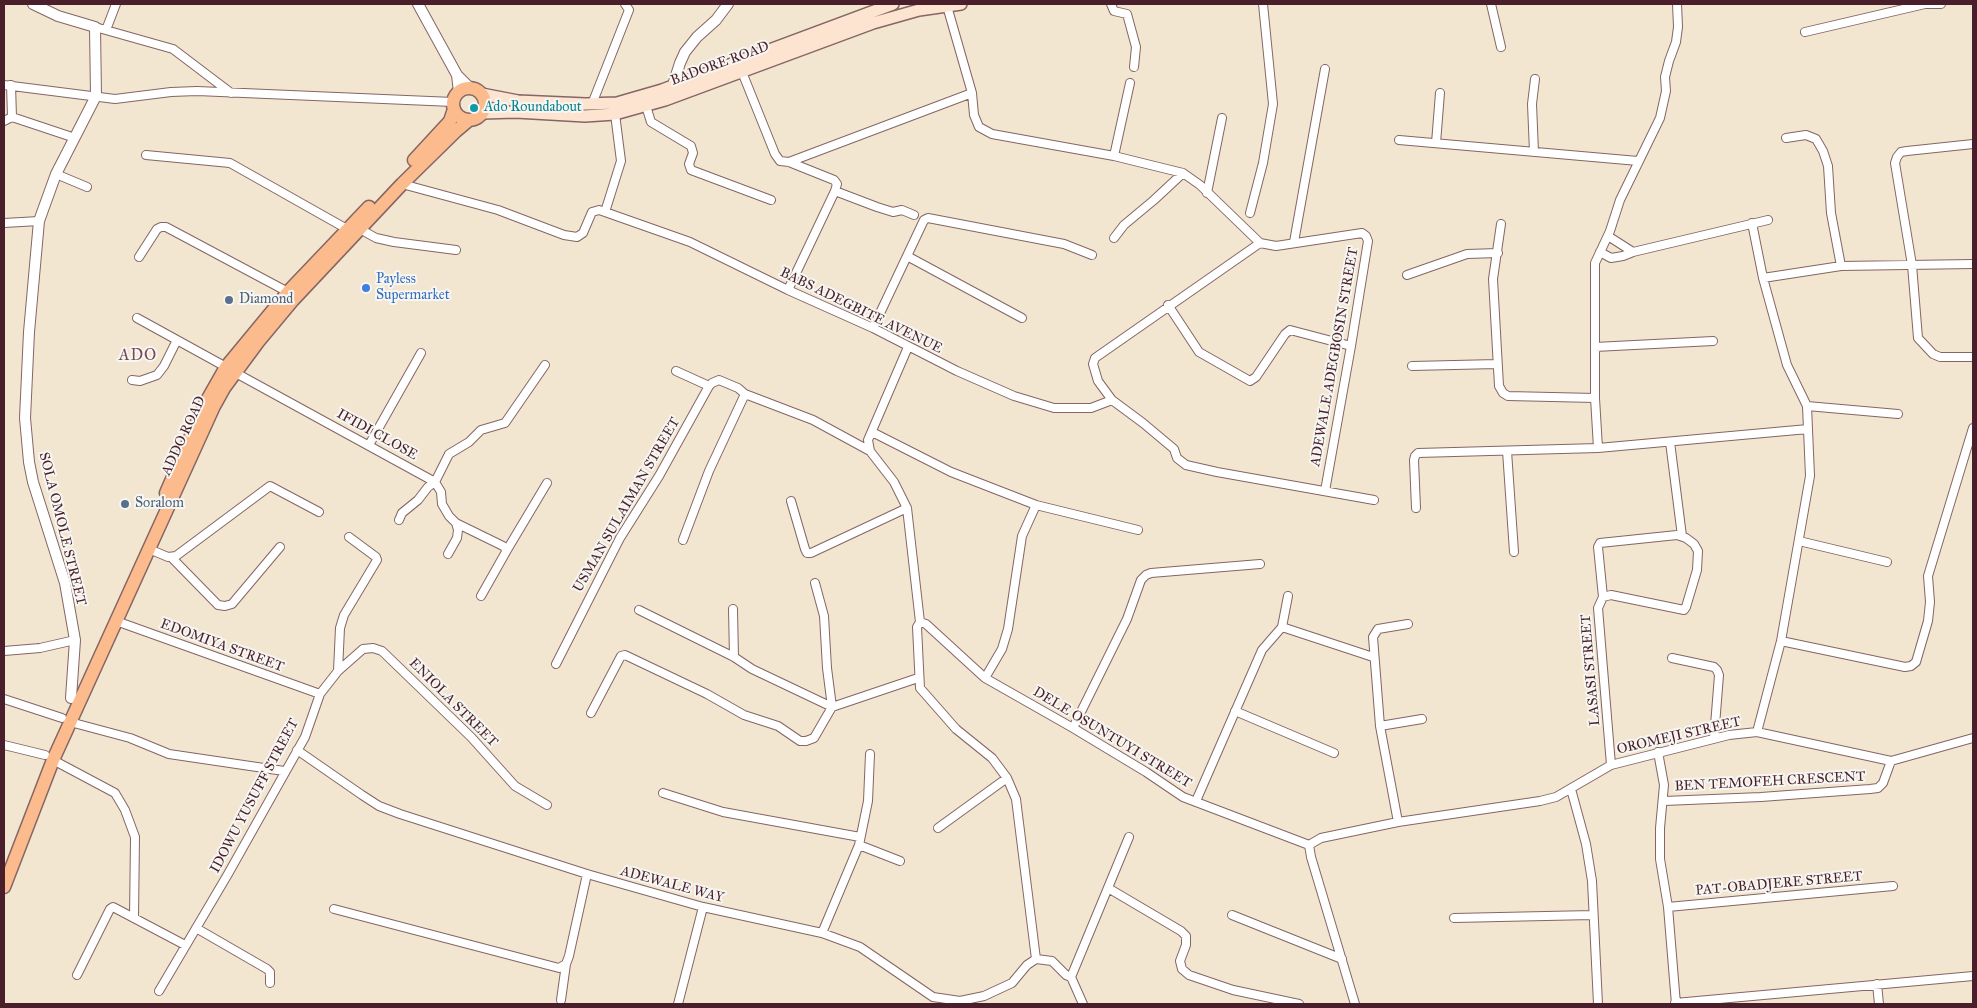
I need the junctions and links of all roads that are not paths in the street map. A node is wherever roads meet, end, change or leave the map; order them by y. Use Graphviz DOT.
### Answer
graph roads {
  1 [pos="32,4"];
  2 [pos="116,4"];
  3 [pos="418,4"];
  4 [pos="625,4"];
  5 [pos="728,4"];
  6 [pos="892,4"];
  7 [pos="961,4"];
  8 [pos="1111,4"];
  9 [pos="1263,4"];
  10 [pos="1491,4"];
  11 [pos="1677,4"];
  12 [pos="1926,4"];
  13 [pos="1941,4"];
  14 [pos="946,6"];
  15 [pos="95,27"];
  16 [pos="106,30"];
  17 [pos="1805,32"];
  18 [pos="1501,48"];
  19 [pos="1134,67"];
  20 [pos="1325,69"];
  21 [pos="742,72"];
  22 [pos="1535,80"];
  23 [pos="1130,83"];
  24 [pos="8,85"];
  25 [pos="673,85"];
  26 [pos="231,93"];
  27 [pos="972,93"];
  28 [pos="1440,93"];
  29 [pos="96,96"];
  30 [pos="464,97"];
  31 [pos="592,104"];
  32 [pos="646,106"];
  33 [pos="482,113"];
  34 [pos="615,114"];
  35 [pos="12,117"];
  36 [pos="1222,118"];
  37 [pos="469,120"];
  38 [pos="4,121"];
  39 [pos="75,138"];
  40 [pos="1786,138"];
  41 [pos="1399,140"];
  42 [pos="1436,143"];
  43 [pos="1973,144"];
  44 [pos="1534,152"];
  45 [pos="146,155"];
  46 [pos="1114,156"];
  47 [pos="1638,161"];
  48 [pos="788,162"];
  49 [pos="1183,173"];
  50 [pos="56,174"];
  51 [pos="402,184"];
  52 [pos="87,187"];
  53 [pos="835,191"];
  54 [pos="1207,193"];
  55 [pos="771,200"];
  56 [pos="605,212"];
  57 [pos="1250,213"];
  58 [pos="914,215"];
  59 [pos="1768,220"];
  60 [pos="39,221"];
  61 [pos="4,223"];
  62 [pos="1752,223"];
  63 [pos="1501,224"];
  64 [pos="353,229"];
  65 [pos="1608,236"];
  66 [pos="1114,238"];
  67 [pos="1294,242"];
  68 [pos="1260,243"];
  69 [pos="456,250"];
  70 [pos="1600,252"];
  71 [pos="1632,252"];
  72 [pos="1498,253"];
  73 [pos="1092,255"];
  74 [pos="139,256"];
  75 [pos="907,256"];
  76 [pos="1973,264"];
  77 [pos="1912,265"];
  78 [pos="1841,266"];
  79 [pos="1407,275"];
  80 [pos="1763,278"];
  81 [pos="788,290"];
  82 [pos="288,292"];
  83 [pos="1168,305"];
  84 [pos="137,318"];
  85 [pos="1022,318"];
  86 [pos="873,328"];
  87 [pos="177,340"];
  88 [pos="1713,341"];
  89 [pos="1351,346"];
  90 [pos="908,347"];
  91 [pos="1595,347"];
  92 [pos="421,353"];
  93 [pos="1973,357"];
  94 [pos="1497,364"];
  95 [pos="545,365"];
  96 [pos="1412,366"];
  97 [pos="230,370"];
  98 [pos="676,371"];
  99 [pos="132,380"];
  100 [pos="709,386"];
  101 [pos="745,394"];
  102 [pos="1595,398"];
  103 [pos="1112,400"];
  104 [pos="1807,406"];
  105 [pos="1898,414"];
  106 [pos="1973,428"];
  107 [pos="1808,429"];
  108 [pos="872,432"];
  109 [pos="1670,442"];
  110 [pos="369,445"];
  111 [pos="1598,448"];
  112 [pos="870,451"];
  113 [pos="1507,451"];
  114 [pos="435,482"];
  115 [pos="547,483"];
  116 [pos="1325,491"];
  117 [pos="1374,500"];
  118 [pos="791,501"];
  119 [pos="1036,505"];
  120 [pos="907,508"];
  121 [pos="1416,508"];
  122 [pos="319,512"];
  123 [pos="399,520"];
  124 [pos="456,523"];
  125 [pos="1138,530"];
  126 [pos="1682,536"];
  127 [pos="349,537"];
  128 [pos="683,540"];
  129 [pos="1799,541"];
  130 [pos="280,548"];
  131 [pos="149,549"];
  132 [pos="507,550"];
  133 [pos="1514,552"];
  134 [pos="448,554"];
  135 [pos="172,558"];
  136 [pos="1887,562"];
  137 [pos="1260,564"];
  138 [pos="815,583"];
  139 [pos="481,596"];
  140 [pos="1288,596"];
  141 [pos="1603,597"];
  142 [pos="733,609"];
  143 [pos="638,610"];
  144 [pos="116,621"];
  145 [pos="920,622"];
  146 [pos="1408,624"];
  147 [pos="1282,627"];
  148 [pos="75,640"];
  149 [pos="1781,641"];
  150 [pos="4,652"];
  151 [pos="734,657"];
  152 [pos="1373,657"];
  153 [pos="1672,658"];
  154 [pos="556,664"];
  155 [pos="338,671"];
  156 [pos="918,678"];
  157 [pos="985,678"];
  158 [pos="320,694"];
  159 [pos="71,698"];
  160 [pos="4,699"];
  161 [pos="832,707"];
  162 [pos="1235,711"];
  163 [pos="591,713"];
  164 [pos="1422,719"];
  165 [pos="66,720"];
  166 [pos="1380,726"];
  167 [pos="1073,728"];
  168 [pos="1756,732"];
  169 [pos="1714,738"];
  170 [pos="1973,738"];
  171 [pos="4,745"];
  172 [pos="298,750"];
  173 [pos="1658,752"];
  174 [pos="870,754"];
  175 [pos="1334,754"];
  176 [pos="49,758"];
  177 [pos="1891,761"];
  178 [pos="1611,765"];
  179 [pos="284,771"];
  180 [pos="1008,778"];
  181 [pos="1571,789"];
  182 [pos="663,793"];
  183 [pos="1196,801"];
  184 [pos="1664,801"];
  185 [pos="547,805"];
  186 [pos="1398,822"];
  187 [pos="938,828"];
  188 [pos="1129,836"];
  189 [pos="859,841"];
  190 [pos="1309,845"];
  191 [pos="900,861"];
  192 [pos="4,866"];
  193 [pos="588,874"];
  194 [pos="1893,886"];
  195 [pos="4,887"];
  196 [pos="1108,888"];
  197 [pos="703,907"];
  198 [pos="1668,907"];
  199 [pos="334,909"];
  200 [pos="1232,916"];
  201 [pos="1592,916"];
  202 [pos="134,918"];
  203 [pos="1454,918"];
  204 [pos="196,928"];
  205 [pos="822,933"];
  206 [pos="185,945"];
  207 [pos="1036,959"];
  208 [pos="1342,959"];
  209 [pos="566,964"];
  210 [pos="77,975"];
  211 [pos="1973,976"];
  212 [pos="1070,977"];
  213 [pos="270,983"];
  214 [pos="1877,984"];
  215 [pos="159,991"];
  216 [pos="1773,995"];
  217 [pos="561,1000"];
  218 [pos="678,1004"];
  219 [pos="1083,1004"];
  220 [pos="1299,1004"];
  221 [pos="1355,1004"];
  222 [pos="1598,1004"];
  223 [pos="1675,1004"];
  224 [pos="1773,1004"];
  225 [pos="1879,1004"];
  1 -- 15 [label="street"];
  2 -- 16 [label="street"];
  3 -- 30 [label="street"];
  4 -- 31 [label="street"];
  5 -- 25 [label="street"];
  6 -- 25 [label="main road, BADORE ROAD"];
  7 -- 14 [label="main road, BADORE ROAD"];
  8 -- 19 [label="street"];
  9 -- 57 [label="street"];
  10 -- 18 [label="street"];
  11 -- 47 [label="street"];
  12 -- 13 [label="street"];
  12 -- 17 [label="street"];
  14 -- 21 [label="main road, BADORE ROAD"];
  14 -- 27 [label="street"];
  15 -- 16 [label="street"];
  15 -- 29 [label="street, SOLA OMOLE STREET"];
  16 -- 26 [label="street"];
  20 -- 67 [label="street"];
  21 -- 32 [label="main road, BADORE ROAD"];
  21 -- 48 [label="street"];
  22 -- 44 [label="street"];
  23 -- 46 [label="street"];
  24 -- 29 [label="street"];
  24 -- 35 [label="street"];
  25 -- 31 [label="main road, BADORE ROAD"];
  26 -- 29 [label="street"];
  26 -- 30 [label="street"];
  27 -- 46 [label="street"];
  27 -- 48 [label="street"];
  28 -- 42 [label="street"];
  29 -- 39 [label="street, SOLA OMOLE STREET"];
  30 -- 31 [label="main road, BADORE ROAD"];
  30 -- 33 [label="main road"];
  30 -- 37 [label="main road"];
  30 -- 64 [label="main road, ADDO ROAD"];
  32 -- 34 [label="main road, BADORE ROAD"];
  32 -- 55 [label="street"];
  33 -- 34 [label="main road, BADORE ROAD"];
  33 -- 37 [label="main road, ADDO ROAD"];
  34 -- 56 [label="street"];
  35 -- 38 [label="street"];
  35 -- 39 [label="street"];
  36 -- 54 [label="street"];
  37 -- 51 [label="main road, ADDO ROAD"];
  39 -- 50 [label="street, SOLA OMOLE STREET"];
  40 -- 78 [label="street"];
  41 -- 42 [label="street"];
  42 -- 44 [label="street"];
  43 -- 77 [label="street"];
  44 -- 47 [label="street"];
  45 -- 64 [label="street"];
  46 -- 49 [label="street"];
  47 -- 65 [label="street"];
  48 -- 53 [label="street"];
  49 -- 54 [label="street"];
  49 -- 66 [label="street"];
  50 -- 52 [label="street"];
  50 -- 60 [label="street, SOLA OMOLE STREET"];
  51 -- 56 [label="street"];
  51 -- 64 [label="main road, ADDO ROAD"];
  53 -- 58 [label="street"];
  53 -- 81 [label="street"];
  54 -- 68 [label="street"];
  56 -- 81 [label="street, BABS ADEGBITE AVENUE"];
  59 -- 62 [label="street"];
  60 -- 61 [label="street"];
  60 -- 148 [label="street, SOLA OMOLE STREET"];
  62 -- 71 [label="street"];
  62 -- 80 [label="street"];
  63 -- 72 [label="street"];
  64 -- 69 [label="street"];
  64 -- 82 [label="main road, ADDO ROAD"];
  64 -- 97 [label="main road, ADDO ROAD"];
  65 -- 70 [label="street"];
  65 -- 71 [label="street"];
  67 -- 68 [label="street, ADEWALE ADEGBOSIN STREET"];
  67 -- 89 [label="street, ADEWALE ADEGBOSIN STREET"];
  68 -- 83 [label="street"];
  70 -- 71 [label="street"];
  70 -- 91 [label="street"];
  72 -- 79 [label="street"];
  72 -- 94 [label="street"];
  73 -- 75 [label="street"];
  74 -- 82 [label="street"];
  75 -- 85 [label="street"];
  75 -- 86 [label="street"];
  76 -- 77 [label="street"];
  77 -- 78 [label="street"];
  77 -- 93 [label="street"];
  78 -- 80 [label="street"];
  80 -- 104 [label="street"];
  81 -- 86 [label="street, BABS ADEGBITE AVENUE"];
  82 -- 97 [label="main road, ADDO ROAD"];
  83 -- 89 [label="street"];
  83 -- 103 [label="street"];
  84 -- 87 [label="street, IFIDI CLOSE"];
  86 -- 90 [label="street, BABS ADEGBITE AVENUE"];
  87 -- 97 [label="street, IFIDI CLOSE"];
  87 -- 99 [label="street"];
  88 -- 91 [label="street"];
  89 -- 116 [label="street, ADEWALE ADEGBOSIN STREET"];
  90 -- 103 [label="street, BABS ADEGBITE AVENUE"];
  90 -- 108 [label="street"];
  91 -- 102 [label="street"];
  92 -- 110 [label="street"];
  94 -- 96 [label="street"];
  94 -- 102 [label="street"];
  95 -- 114 [label="street"];
  97 -- 110 [label="street, IFIDI CLOSE"];
  97 -- 131 [label="main road, ADDO ROAD"];
  97 -- 159 [label="main road, ADDO ROAD"];
  98 -- 100 [label="street"];
  100 -- 101 [label="street"];
  100 -- 154 [label="street, USMAN SULAIMAN STREET"];
  101 -- 112 [label="street"];
  101 -- 128 [label="street"];
  102 -- 111 [label="street"];
  103 -- 116 [label="street"];
  104 -- 105 [label="street"];
  104 -- 107 [label="street"];
  106 -- 149 [label="street"];
  107 -- 109 [label="street"];
  107 -- 129 [label="street"];
  108 -- 112 [label="street"];
  108 -- 119 [label="street"];
  109 -- 111 [label="street"];
  109 -- 126 [label="street"];
  110 -- 114 [label="street, IFIDI CLOSE"];
  111 -- 113 [label="street"];
  112 -- 120 [label="street"];
  113 -- 121 [label="street"];
  113 -- 133 [label="street"];
  114 -- 123 [label="street"];
  114 -- 124 [label="street"];
  115 -- 132 [label="street"];
  116 -- 117 [label="street"];
  118 -- 120 [label="street"];
  119 -- 125 [label="street"];
  119 -- 157 [label="street"];
  120 -- 145 [label="street"];
  122 -- 135 [label="street"];
  124 -- 132 [label="street"];
  124 -- 134 [label="street"];
  126 -- 141 [label="street"];
  126 -- 141 [label="street, LASASI STREET"];
  127 -- 155 [label="street"];
  129 -- 136 [label="street"];
  129 -- 149 [label="street"];
  130 -- 135 [label="street"];
  131 -- 135 [label="street"];
  131 -- 144 [label="main road, ADDO ROAD"];
  132 -- 139 [label="street"];
  137 -- 167 [label="street"];
  138 -- 161 [label="street"];
  140 -- 147 [label="street"];
  141 -- 178 [label="street, LASASI STREET"];
  142 -- 151 [label="street"];
  143 -- 151 [label="street"];
  144 -- 158 [label="street, EDOMIYA STREET"];
  144 -- 165 [label="main road, ADDO ROAD"];
  145 -- 156 [label="street"];
  145 -- 157 [label="street, DELE OSUNTUYI STREET"];
  146 -- 152 [label="street"];
  147 -- 152 [label="street"];
  147 -- 162 [label="street"];
  148 -- 150 [label="street"];
  148 -- 159 [label="street, SOLA OMOLE STREET"];
  149 -- 168 [label="street"];
  151 -- 161 [label="street"];
  152 -- 166 [label="street"];
  153 -- 169 [label="street"];
  155 -- 158 [label="street, IDOWU YUSUFF STREET"];
  155 -- 185 [label="street, ENIOLA STREET"];
  156 -- 161 [label="street"];
  156 -- 180 [label="street"];
  157 -- 167 [label="street, DELE OSUNTUYI STREET"];
  158 -- 172 [label="street, IDOWU YUSUFF STREET"];
  159 -- 165 [label="main road, ADDO ROAD"];
  160 -- 165 [label="street"];
  161 -- 163 [label="street"];
  162 -- 175 [label="street"];
  162 -- 183 [label="street"];
  164 -- 166 [label="street"];
  165 -- 176 [label="main road, ADDO ROAD"];
  165 -- 179 [label="street"];
  166 -- 186 [label="street"];
  167 -- 183 [label="street, DELE OSUNTUYI STREET"];
  168 -- 169 [label="street, OROMEJI STREET"];
  168 -- 177 [label="street, OROMEJI STREET"];
  169 -- 173 [label="street, OROMEJI STREET"];
  170 -- 177 [label="street, OROMEJI STREET"];
  171 -- 176 [label="street"];
  172 -- 179 [label="street, IDOWU YUSUFF STREET"];
  172 -- 193 [label="street, ADEWALE WAY"];
  173 -- 178 [label="street, OROMEJI STREET"];
  173 -- 184 [label="street"];
  174 -- 189 [label="street"];
  176 -- 192 [label="main road, ADDO ROAD"];
  176 -- 195 [label="main road, ADDO ROAD"];
  176 -- 202 [label="street"];
  177 -- 184 [label="street, BEN TEMOFEH CRESCENT"];
  178 -- 181 [label="street, OROMEJI STREET"];
  179 -- 204 [label="street, IDOWU YUSUFF STREET"];
  180 -- 187 [label="street"];
  180 -- 207 [label="street"];
  181 -- 186 [label="street, OROMEJI STREET"];
  181 -- 201 [label="street"];
  182 -- 189 [label="street"];
  183 -- 190 [label="street, DELE OSUNTUYI STREET"];
  184 -- 198 [label="street"];
  186 -- 190 [label="street, OROMEJI STREET"];
  188 -- 196 [label="street"];
  189 -- 191 [label="street"];
  189 -- 205 [label="street"];
  190 -- 208 [label="street"];
  193 -- 197 [label="street, ADEWALE WAY"];
  193 -- 209 [label="street"];
  194 -- 198 [label="street, PAT-OBADJERE STREET"];
  196 -- 212 [label="street"];
  196 -- 220 [label="street"];
  197 -- 205 [label="street, ADEWALE WAY"];
  197 -- 218 [label="street"];
  198 -- 223 [label="street"];
  199 -- 209 [label="street"];
  200 -- 208 [label="street"];
  201 -- 203 [label="street"];
  201 -- 222 [label="street"];
  202 -- 206 [label="street"];
  202 -- 210 [label="street"];
  204 -- 206 [label="street, IDOWU YUSUFF STREET"];
  204 -- 213 [label="street"];
  205 -- 207 [label="street, ADEWALE WAY"];
  206 -- 215 [label="street, IDOWU YUSUFF STREET"];
  207 -- 212 [label="street"];
  208 -- 221 [label="street"];
  209 -- 217 [label="street"];
  211 -- 214 [label="street"];
  212 -- 219 [label="street"];
  214 -- 216 [label="street"];
  214 -- 225 [label="street"];
  216 -- 223 [label="street"];
  216 -- 224 [label="street"];
}
